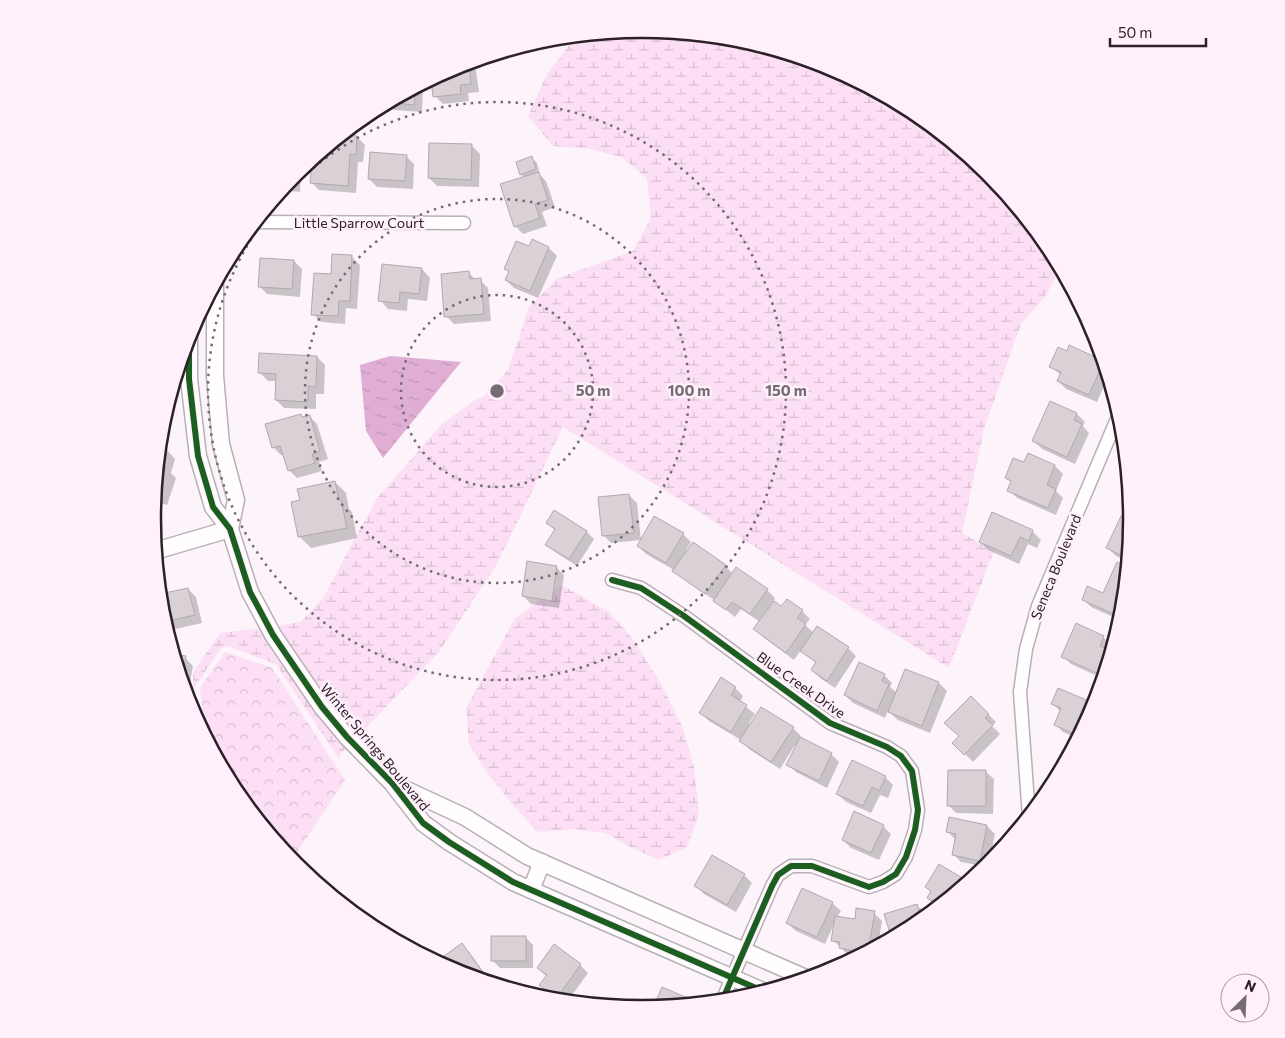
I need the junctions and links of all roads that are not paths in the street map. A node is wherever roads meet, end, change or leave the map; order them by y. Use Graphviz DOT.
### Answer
graph roads {
  1 [pos="264,222"];
  2 [pos="464,223"];
  3 [pos="215,298"];
  4 [pos="189,359"];
  5 [pos="1115,424"];
  6 [pos="230,529"];
  7 [pos="162,549"];
  8 [pos="612,580"];
  9 [pos="392,783"];
  10 [pos="1028,806"];
  11 [pos="542,862"];
  12 [pos="531,890"];
  13 [pos="745,951"];
  14 [pos="799,974"];
  15 [pos="733,978"];
  16 [pos="754,987"];
  17 [pos="726,993"];
  1 -- 2 [label="street, Little Sparrow Court"];
  3 -- 6 [label="street, Winter Springs Boulevard"];
  4 -- 6 [label="street, Winter Springs Boulevard"];
  5 -- 10 [label="street, Seneca Boulevard"];
  6 -- 7 [label="street"];
  6 -- 9 [label="street, Winter Springs Boulevard"];
  8 -- 13 [label="street, Blue Creek Drive"];
  9 -- 11 [label="street, Winter Springs Boulevard"];
  9 -- 12 [label="street, Winter Springs Boulevard"];
  11 -- 12 [label="street"];
  11 -- 13 [label="street, Winter Springs Boulevard"];
  12 -- 15 [label="street, Winter Springs Boulevard"];
  13 -- 14 [label="street, Winter Springs Boulevard"];
  13 -- 15 [label="street, Blue Creek Drive"];
  15 -- 16 [label="street, Winter Springs Boulevard"];
  15 -- 17 [label="street, Blue Creek Drive"];
}
